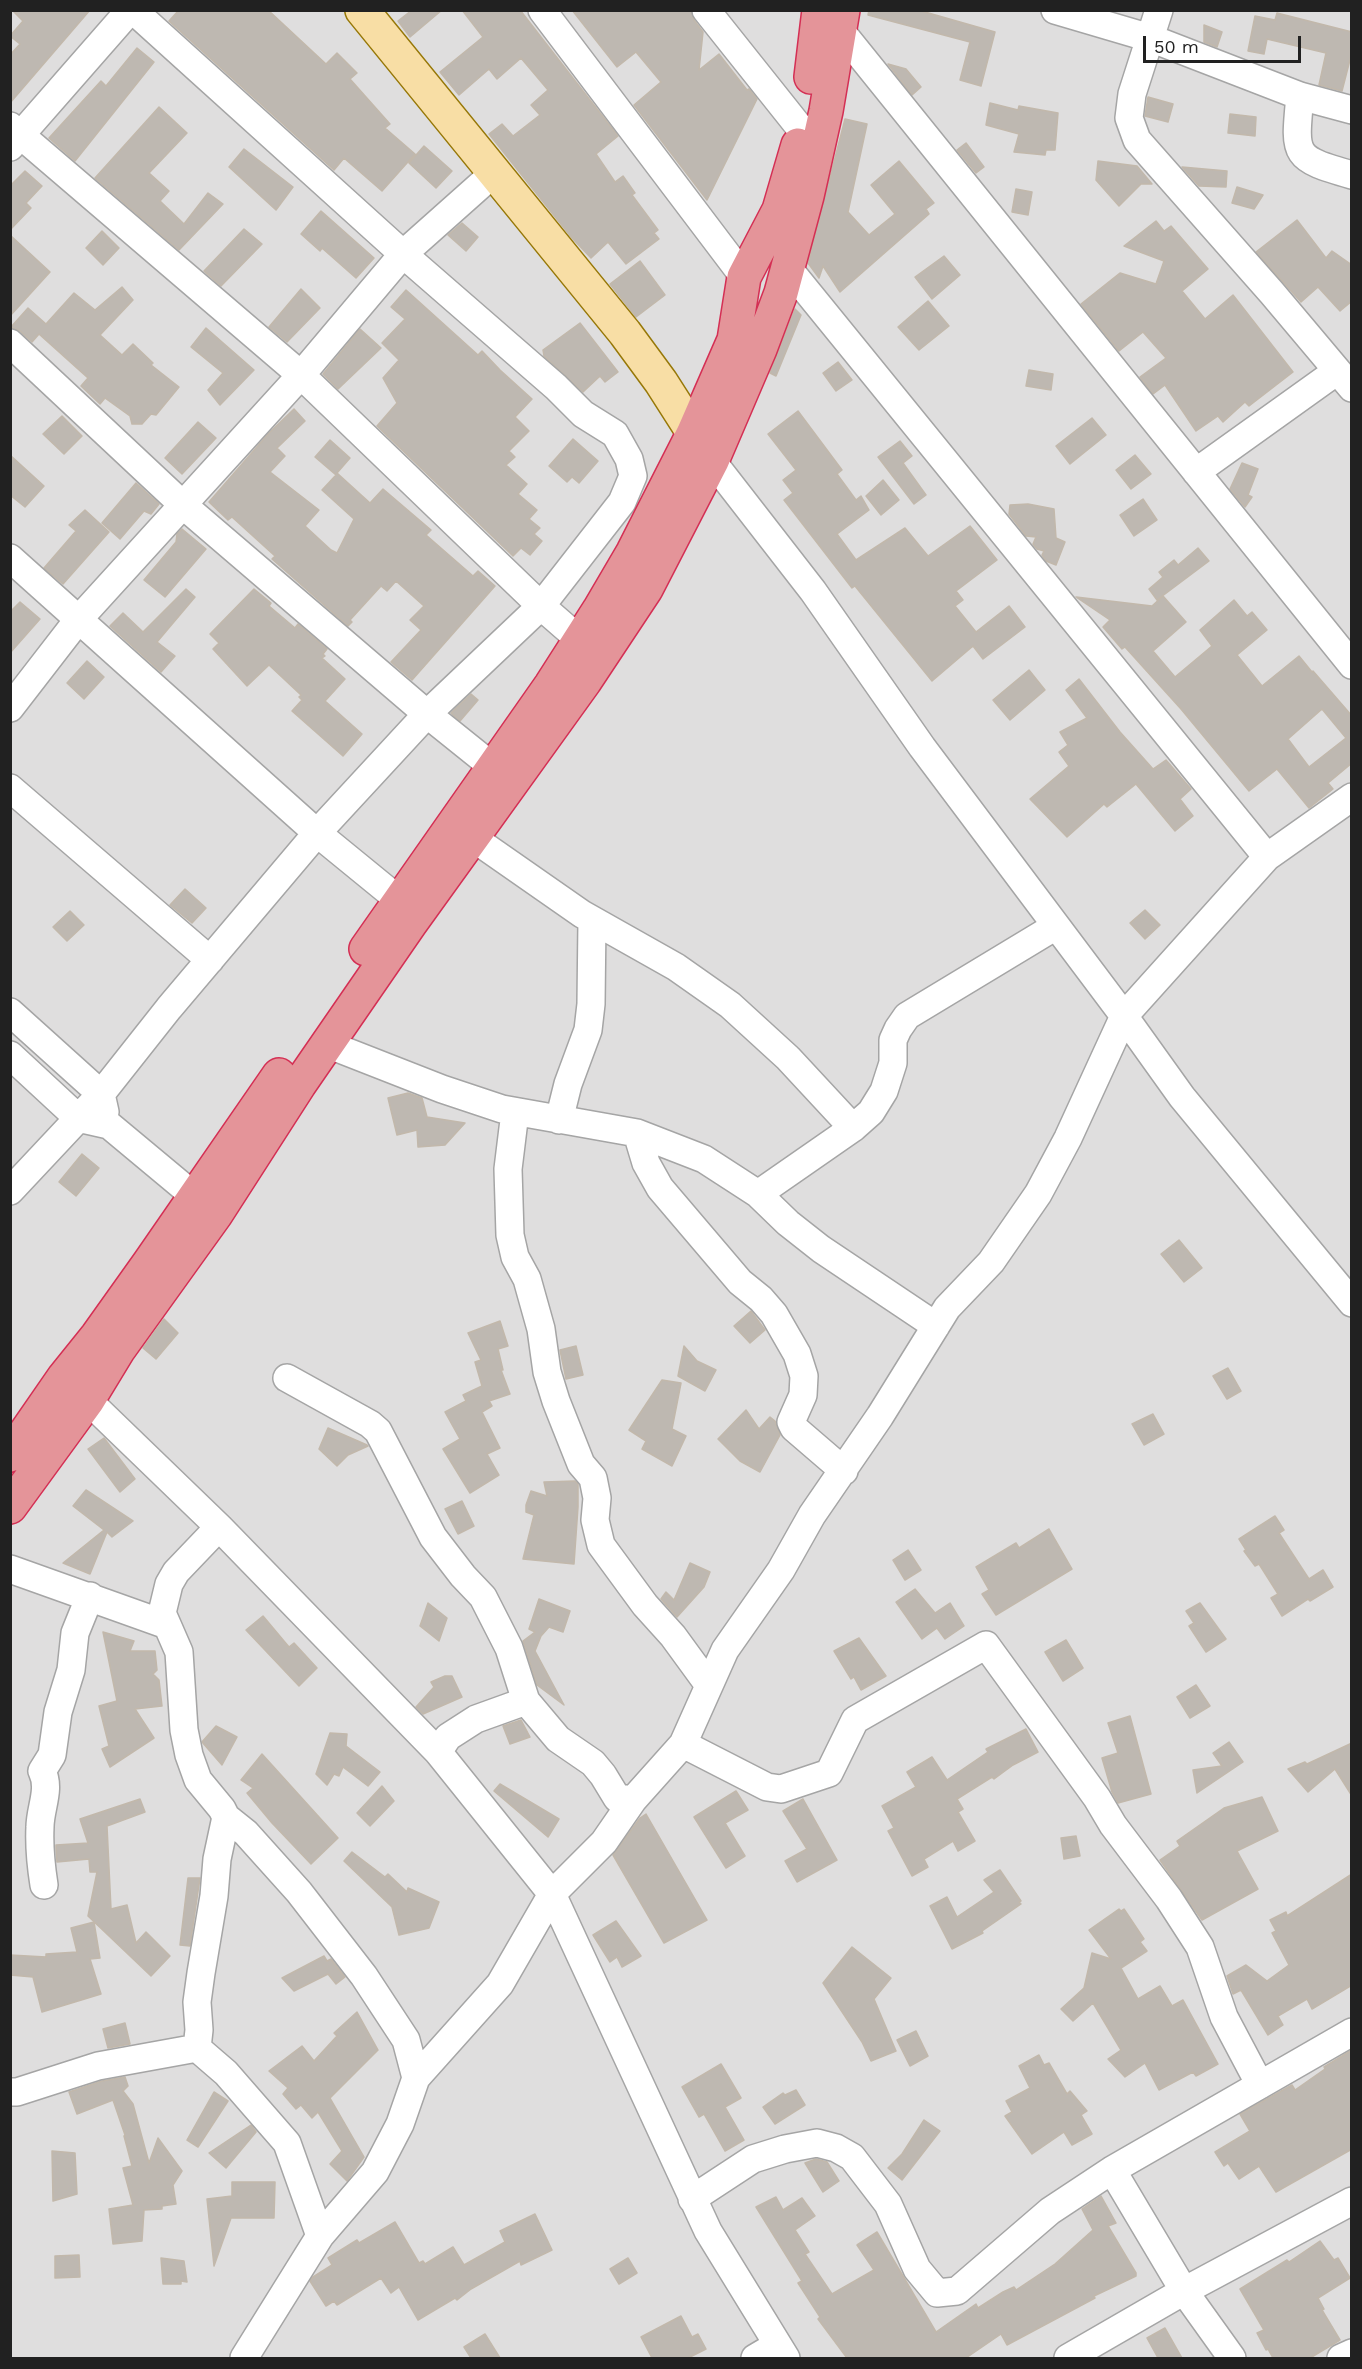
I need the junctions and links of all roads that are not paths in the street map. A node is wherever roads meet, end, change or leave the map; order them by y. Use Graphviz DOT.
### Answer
graph roads {
  1 [pos="131,10"];
  2 [pos="362,10"];
  3 [pos="542,10"];
  4 [pos="706,10"];
  5 [pos="1055,10"];
  6 [pos="1159,10"];
  7 [pos="834,17"];
  8 [pos="1150,38"];
  9 [pos="1300,96"];
  10 [pos="1352,110"];
  11 [pos="804,134"];
  12 [pos="14,136"];
  13 [pos="494,173"];
  14 [pos="1352,175"];
  15 [pos="403,254"];
  16 [pos="788,268"];
  17 [pos="744,277"];
  18 [pos="10,343"];
  19 [pos="301,375"];
  20 [pos="1344,380"];
  21 [pos="693,434"];
  22 [pos="712,461"];
  23 [pos="1196,472"];
  24 [pos="183,505"];
  25 [pos="10,558"];
  26 [pos="541,606"];
  27 [pos="78,620"];
  28 [pos="580,640"];
  29 [pos="1352,664"];
  30 [pos="10,708"];
  31 [pos="427,714"];
  32 [pos="493,767"];
  33 [pos="10,788"];
  34 [pos="1352,797"];
  35 [pos="477,817"];
  36 [pos="317,833"];
  37 [pos="1267,857"];
  38 [pos="399,900"];
  39 [pos="592,920"];
  40 [pos="1056,926"];
  41 [pos="210,960"];
  42 [pos="10,1012"];
  43 [pos="1124,1016"];
  44 [pos="327,1044"];
  45 [pos="10,1054"];
  46 [pos="100,1094"];
  47 [pos="515,1112"];
  48 [pos="78,1118"];
  49 [pos="559,1120"];
  50 [pos="109,1125"];
  51 [pos="853,1128"];
  52 [pos="637,1133"];
  53 [pos="10,1191"];
  54 [pos="758,1194"];
  55 [pos="205,1205"];
  56 [pos="1352,1303"];
  57 [pos="936,1326"];
  58 [pos="64,1377"];
  59 [pos="287,1377"];
  60 [pos="88,1400"];
  61 [pos="10,1455"];
  62 [pos="844,1471"];
  63 [pos="10,1507"];
  64 [pos="219,1527"];
  65 [pos="10,1569"];
  66 [pos="90,1596"];
  67 [pos="167,1625"];
  68 [pos="708,1684"];
  69 [pos="526,1701"];
  70 [pos="683,1744"];
  71 [pos="438,1752"];
  72 [pos="633,1800"];
  73 [pos="226,1817"];
  74 [pos="44,1885"];
  75 [pos="552,1894"];
  76 [pos="1352,2032"];
  77 [pos="197,2048"];
  78 [pos="416,2078"];
  79 [pos="1260,2085"];
  80 [pos="10,2092"];
  81 [pos="1112,2170"];
  82 [pos="692,2199"];
  83 [pos="1352,2201"];
  84 [pos="320,2236"];
  85 [pos="1184,2291"];
  86 [pos="1352,2353"];
  87 [pos="773,2354"];
  88 [pos="244,2358"];
  89 [pos="1068,2358"];
  90 [pos="1232,2358"];
  91 [pos="1341,2358"];
  1 -- 12 [label="street"];
  1 -- 15 [label="street"];
  2 -- 13 [label="main road"];
  3 -- 17 [label="street"];
  4 -- 11 [label="street"];
  5 -- 8 [label="street"];
  6 -- 8 [label="street"];
  7 -- 11 [label="highway"];
  7 -- 16 [label="highway"];
  7 -- 23 [label="street"];
  8 -- 9 [label="street"];
  8 -- 20 [label="street"];
  9 -- 10 [label="street"];
  9 -- 14 [label="street"];
  11 -- 17 [label="highway"];
  12 -- 19 [label="street"];
  13 -- 15 [label="street"];
  13 -- 21 [label="main road"];
  15 -- 19 [label="street"];
  15 -- 26 [label="street"];
  16 -- 22 [label="highway"];
  16 -- 37 [label="street"];
  17 -- 21 [label="highway"];
  18 -- 24 [label="street"];
  19 -- 24 [label="street"];
  19 -- 26 [label="street"];
  20 -- 23 [label="street"];
  21 -- 22 [label="main road"];
  21 -- 28 [label="highway"];
  22 -- 35 [label="highway"];
  22 -- 40 [label="street"];
  23 -- 29 [label="street"];
  24 -- 27 [label="street"];
  24 -- 31 [label="street"];
  25 -- 27 [label="street"];
  26 -- 28 [label="street"];
  26 -- 31 [label="street"];
  27 -- 30 [label="street"];
  27 -- 36 [label="street"];
  28 -- 32 [label="highway"];
  31 -- 32 [label="street"];
  31 -- 36 [label="street"];
  32 -- 35 [label="highway"];
  33 -- 41 [label="street"];
  34 -- 37 [label="street"];
  35 -- 38 [label="highway"];
  35 -- 39 [label="street"];
  35 -- 44 [label="highway"];
  36 -- 38 [label="street"];
  36 -- 41 [label="street"];
  37 -- 43 [label="street"];
  38 -- 55 [label="highway"];
  39 -- 49 [label="street"];
  39 -- 51 [label="street"];
  40 -- 43 [label="street"];
  40 -- 51 [label="street"];
  41 -- 46 [label="street"];
  42 -- 46 [label="street"];
  43 -- 56 [label="street"];
  43 -- 57 [label="street"];
  44 -- 47 [label="street"];
  44 -- 55 [label="highway"];
  45 -- 48 [label="street"];
  46 -- 48 [label="street"];
  46 -- 50 [label="street"];
  47 -- 49 [label="street"];
  47 -- 68 [label="street"];
  48 -- 50 [label="street"];
  48 -- 53 [label="street"];
  49 -- 52 [label="street"];
  50 -- 55 [label="street"];
  51 -- 54 [label="street"];
  52 -- 54 [label="street"];
  52 -- 62 [label="street"];
  54 -- 57 [label="street"];
  55 -- 58 [label="highway"];
  55 -- 60 [label="highway"];
  57 -- 62 [label="street"];
  58 -- 60 [label="street"];
  58 -- 61 [label="highway"];
  59 -- 69 [label="street"];
  60 -- 63 [label="highway"];
  60 -- 64 [label="street"];
  62 -- 68 [label="street"];
  64 -- 67 [label="street"];
  64 -- 71 [label="street"];
  65 -- 66 [label="street"];
  66 -- 67 [label="street"];
  66 -- 74 [label="street"];
  67 -- 73 [label="street"];
  68 -- 70 [label="street"];
  69 -- 71 [label="street"];
  69 -- 72 [label="street"];
  70 -- 72 [label="street"];
  70 -- 79 [label="street"];
  71 -- 75 [label="street"];
  72 -- 75 [label="street"];
  73 -- 77 [label="street"];
  73 -- 78 [label="street"];
  75 -- 78 [label="street"];
  75 -- 82 [label="street"];
  76 -- 79 [label="street"];
  77 -- 80 [label="street"];
  77 -- 84 [label="street"];
  78 -- 84 [label="street"];
  79 -- 81 [label="street"];
  81 -- 82 [label="street"];
  81 -- 85 [label="street"];
  82 -- 87 [label="street"];
  83 -- 85 [label="street"];
  84 -- 88 [label="street"];
  85 -- 89 [label="street"];
  85 -- 90 [label="street"];
  86 -- 91 [label="street"];
}
